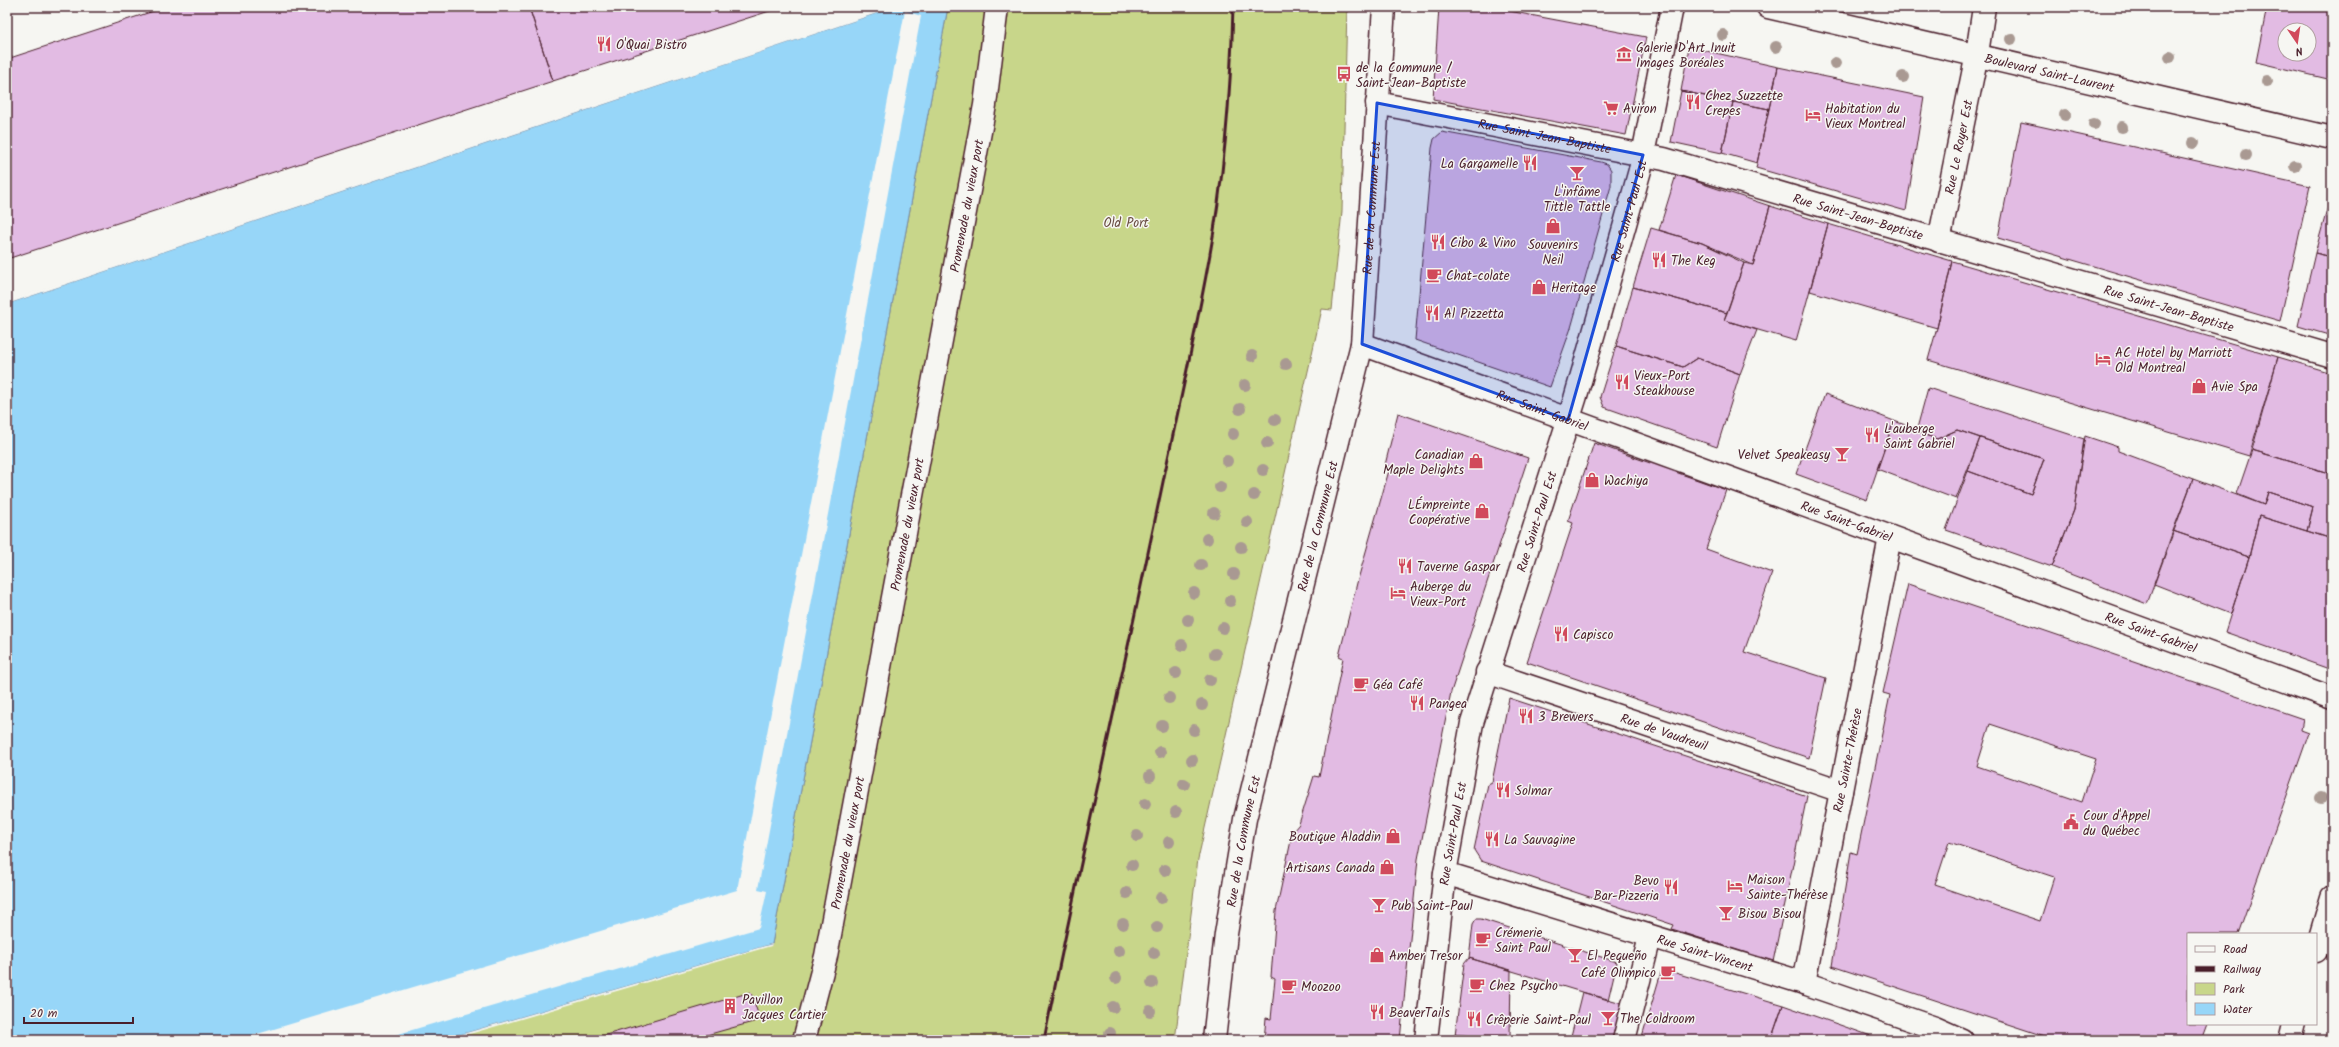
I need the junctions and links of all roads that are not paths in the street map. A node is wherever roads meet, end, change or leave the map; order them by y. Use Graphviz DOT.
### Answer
graph roads {
  1 [pos="997,7"];
  2 [pos="1384,7"];
  3 [pos="1672,7"];
  4 [pos="1768,7"];
  5 [pos="1984,7"];
  6 [pos="1978,54"];
  7 [pos="1378,103"];
  8 [pos="2332,138"];
  9 [pos="1643,155"];
  10 [pos="1940,241"];
  11 [pos="1362,344"];
  12 [pos="2332,356"];
  13 [pos="1568,420"];
  14 [pos="1890,537"];
  15 [pos="1487,672"];
  16 [pos="2332,698"];
  17 [pos="1841,791"];
  18 [pos="1445,873"];
  19 [pos="2332,897"];
  20 [pos="1650,937"];
  21 [pos="2317,948"];
  22 [pos="1804,983"];
  23 [pos="2294,1025"];
  24 [pos="1933,1034"];
  25 [pos="804,1040"];
  26 [pos="1214,1040"];
  27 [pos="1426,1040"];
  28 [pos="1624,1040"];
  29 [pos="1962,1040"];
  30 [pos="2290,1040"];
  1 -- 25 [label="street, Promenade du vieux port"];
  2 -- 7 [label="street, Rue de la Commune Est"];
  3 -- 9 [label="street, Rue Saint-Paul Est"];
  4 -- 6 [label="street, Boulevard Saint-Laurent"];
  5 -- 6 [label="street, Rue Le Royer Est"];
  6 -- 8 [label="street, Boulevard Saint-Laurent"];
  6 -- 10 [label="street, Rue Le Royer Est"];
  7 -- 9 [label="street, Rue Saint-Jean-Baptiste"];
  7 -- 11 [label="street, Rue de la Commune Est"];
  9 -- 10 [label="street, Rue Saint-Jean-Baptiste"];
  9 -- 13 [label="street, Rue Saint-Paul Est"];
  10 -- 12 [label="street, Rue Saint-Jean-Baptiste"];
  11 -- 13 [label="street, Rue Saint-Gabriel"];
  11 -- 26 [label="street, Rue de la Commune Est"];
  13 -- 14 [label="street, Rue Saint-Gabriel"];
  13 -- 15 [label="street, Rue Saint-Paul Est"];
  14 -- 16 [label="street, Rue Saint-Gabriel"];
  14 -- 17 [label="street, Rue Sainte-Thérèse"];
  15 -- 17 [label="street, Rue de Vaudreuil"];
  15 -- 18 [label="street, Rue Saint-Paul Est"];
  17 -- 22 [label="street, Rue Sainte-Thérèse"];
  18 -- 20 [label="street, Rue Saint-Vincent"];
  18 -- 27 [label="street, Rue Saint-Paul Est"];
  19 -- 21 [label="street"];
  20 -- 22 [label="street, Rue Saint-Vincent"];
  20 -- 28 [label="street"];
  22 -- 24 [label="street, Rue Saint-Vincent"];
  23 -- 30 [label="street"];
  24 -- 29 [label="street, Rue Saint-Vincent"];
}
